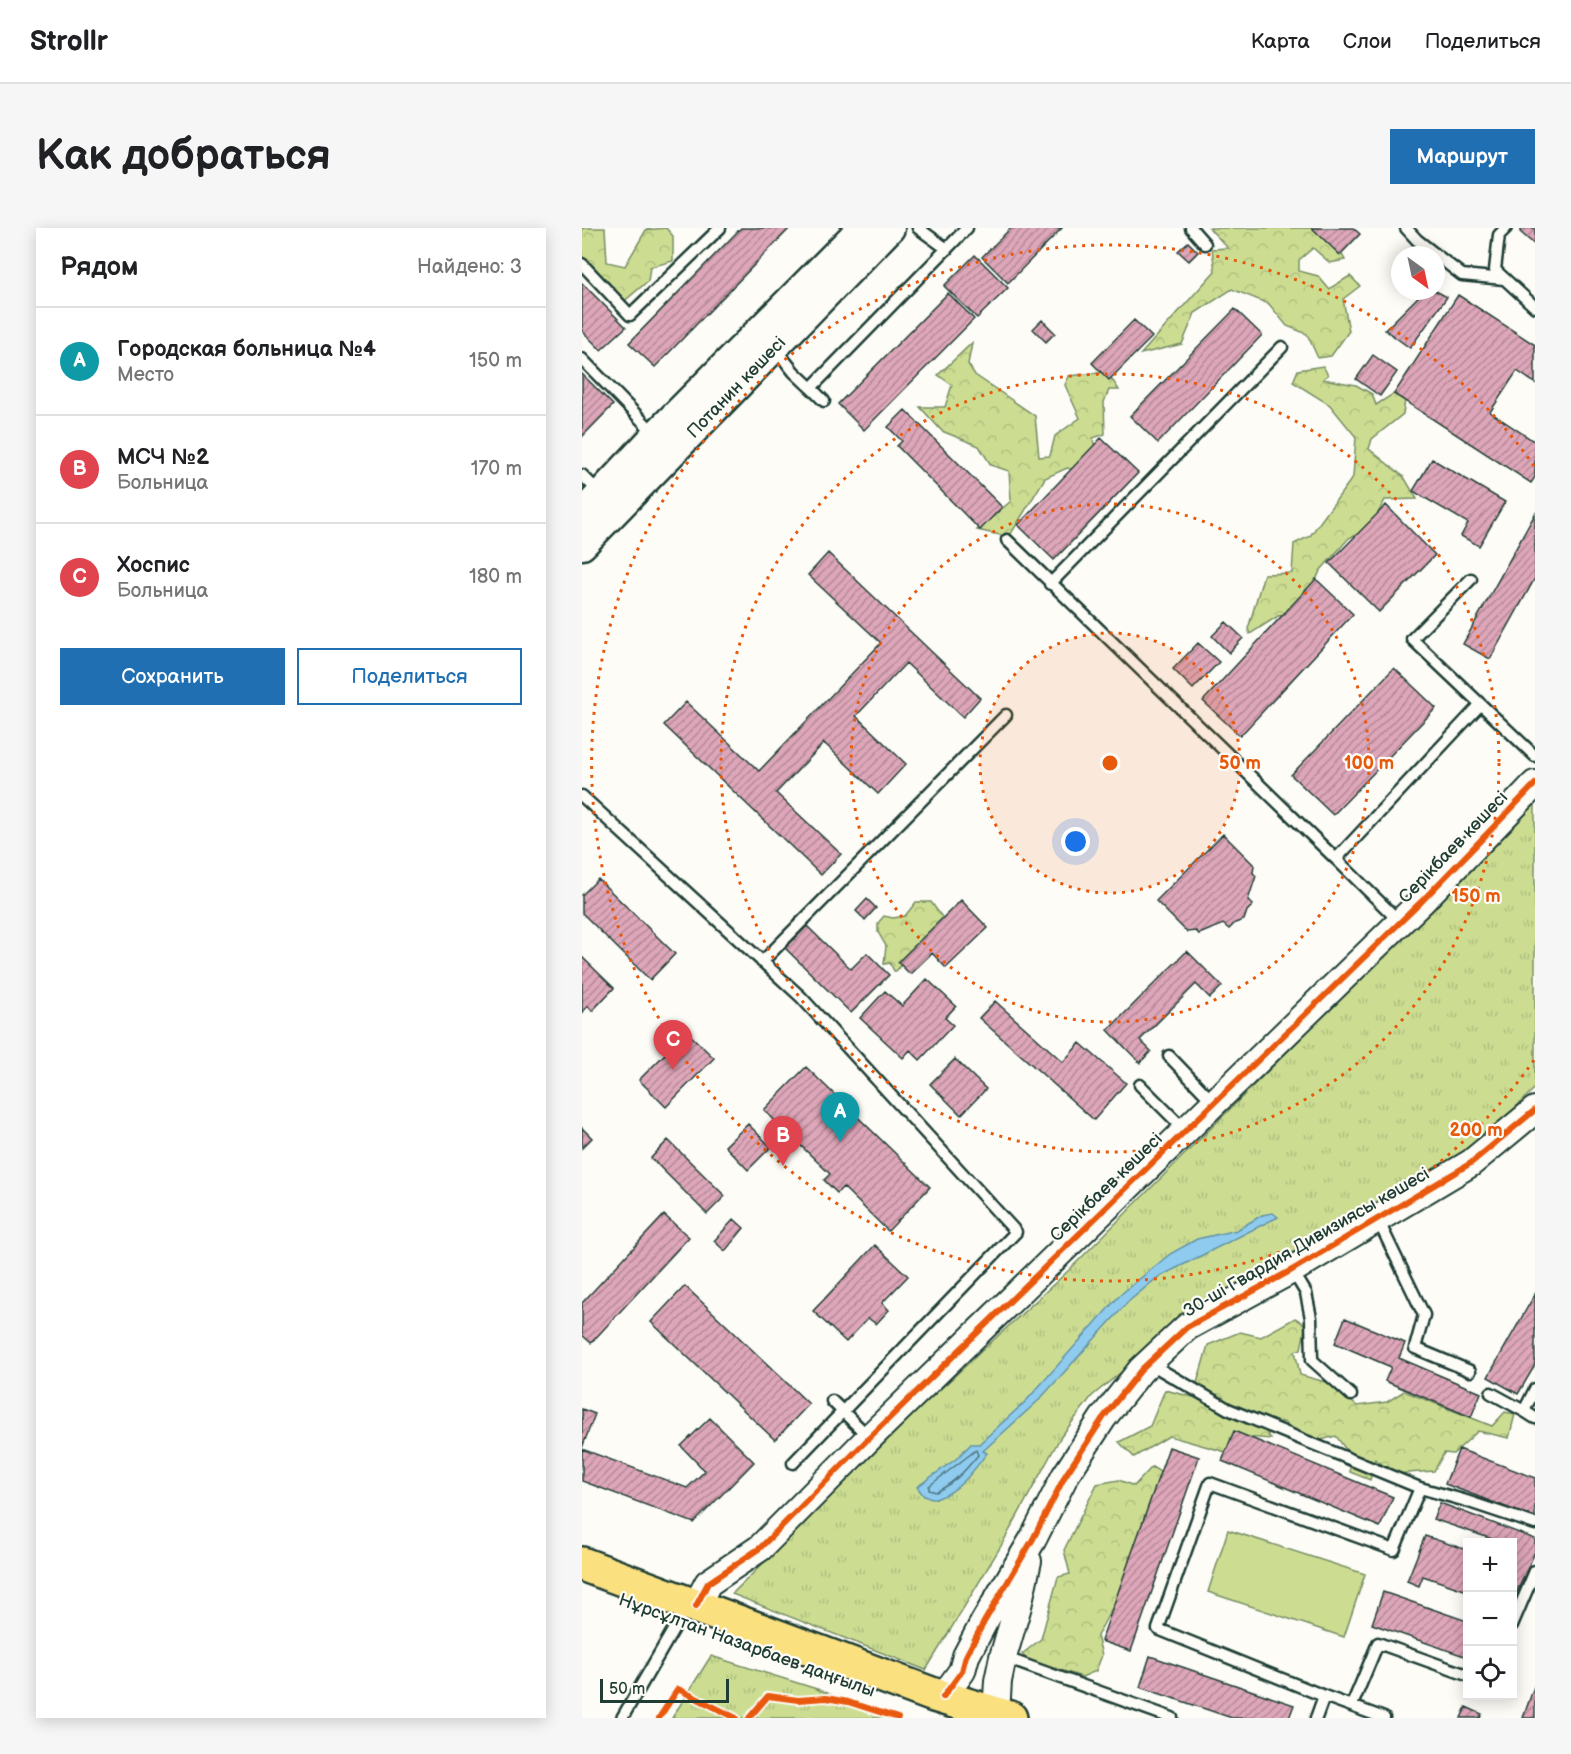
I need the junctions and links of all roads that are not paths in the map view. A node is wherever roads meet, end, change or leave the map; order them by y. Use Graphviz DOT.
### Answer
graph roads {
  1 [pos="720,228"];
  2 [pos="862,228"];
  3 [pos="890,228"];
  4 [pos="918,228"];
  5 [pos="968,228"];
  6 [pos="1191,228"];
  7 [pos="1406,228"];
  8 [pos="1506,228"];
  9 [pos="1205,244"];
  10 [pos="947,249"];
  11 [pos="582,264"];
  12 [pos="1504,279"];
  13 [pos="1535,308"];
  14 [pos="774,347"];
  15 [pos="1282,347"];
  16 [pos="582,359"];
  17 [pos="811,388"];
  18 [pos="824,401"];
  19 [pos="656,435"];
  20 [pos="588,495"];
  21 [pos="1007,540"];
  22 [pos="582,545"];
  23 [pos="1471,579"];
  24 [pos="1050,584"];
  25 [pos="1479,705"];
  26 [pos="1006,715"];
  27 [pos="1535,756"];
  28 [pos="1535,784"];
  29 [pos="582,796"];
  30 [pos="1336,859"];
  31 [pos="1401,922"];
  32 [pos="762,962"];
  33 [pos="1169,1056"];
  34 [pos="1140,1084"];
  35 [pos="1214,1103"];
  36 [pos="1535,1110"];
  37 [pos="1186,1131"];
  38 [pos="1377,1219"];
  39 [pos="1292,1270"];
  40 [pos="1149,1363"];
  41 [pos="1470,1371"];
  42 [pos="1535,1389"];
  43 [pos="1491,1393"];
  44 [pos="1351,1395"];
  45 [pos="832,1401"];
  46 [pos="1524,1411"];
  47 [pos="843,1412"];
  48 [pos="1535,1418"];
  49 [pos="870,1437"];
  50 [pos="794,1462"];
  51 [pos="1420,1488"];
  52 [pos="1535,1524"];
  53 [pos="1033,1539"];
  54 [pos="582,1563"];
  55 [pos="1535,1571"];
  56 [pos="582,1584"];
  57 [pos="1517,1613"];
  58 [pos="702,1618"];
  59 [pos="1003,1657"];
  60 [pos="1463,1674"];
  61 [pos="1324,1696"];
  62 [pos="1352,1705"];
  63 [pos="939,1706"];
  64 [pos="1003,1716"];
  65 [pos="622,1718"];
  66 [pos="1172,1718"];
  67 [pos="1316,1718"];
  68 [pos="1384,1718"];
  1 -- 11 [label="lane"];
  2 -- 19 [label="main road, Потанин көшесі"];
  3 -- 14 [label="main road, Потанин көшесі"];
  4 -- 10 [label="lane"];
  5 -- 10 [label="lane"];
  6 -- 9 [label="lane"];
  7 -- 12 [label="lane"];
  8 -- 12 [label="lane"];
  10 -- 17 [label="lane"];
  12 -- 13 [label="lane"];
  14 -- 17 [label="lane"];
  14 -- 22 [label="main road, Потанин көшесі"];
  15 -- 24 [label="lane"];
  16 -- 19 [label="lane"];
  17 -- 18 [label="lane"];
  19 -- 20 [label="main road, Потанин көшесі"];
  21 -- 24 [label="lane"];
  23 -- 25 [label="lane"];
  24 -- 30 [label="lane"];
  25 -- 27 [label="lane"];
  25 -- 30 [label="lane"];
  26 -- 32 [label="lane"];
  28 -- 31 [label="street, Серікбаев көшесі"];
  29 -- 32 [label="lane"];
  30 -- 31 [label="lane"];
  31 -- 35 [label="street, Серікбаев көшесі"];
  32 -- 47 [label="lane"];
  33 -- 35 [label="lane"];
  34 -- 37 [label="lane"];
  35 -- 37 [label="street, Серікбаев көшесі"];
  36 -- 38 [label="street, 30-ші Гвардия Дивизиясы көшесі"];
  37 -- 49 [label="street, Серікбаев көшесі"];
  38 -- 39 [label="street, 30-ші Гвардия Дивизиясы көшесі"];
  38 -- 41 [label="lane"];
  39 -- 40 [label="street, 30-ші Гвардия Дивизиясы көшесі"];
  39 -- 44 [label="lane"];
  40 -- 51 [label="lane"];
  40 -- 53 [label="street, 30-ші Гвардия Дивизиясы көшесі"];
  42 -- 46 [label="lane"];
  43 -- 46 [label="lane"];
  45 -- 47 [label="lane"];
  46 -- 48 [label="lane"];
  47 -- 49 [label="lane"];
  47 -- 50 [label="lane"];
  49 -- 58 [label="street, Серікбаев көшесі"];
  51 -- 52 [label="lane"];
  51 -- 61 [label="lane"];
  53 -- 59 [label="street"];
  53 -- 63 [label="street"];
  54 -- 58 [label="main road, Нұрсұлтан Назарбаев даңғылы"];
  55 -- 57 [label="lane"];
  56 -- 58 [label="main road, Нұрсұлтан Назарбаев даңғылы"];
  58 -- 63 [label="main road, Нұрсұлтан Назарбаев даңғылы"];
  58 -- 65 [label="lane"];
  59 -- 64 [label="street"];
  59 -- 66 [label="lane"];
  60 -- 62 [label="lane"];
  61 -- 62 [label="lane"];
  61 -- 67 [label="lane"];
  62 -- 68 [label="lane"];
  63 -- 64 [label="main road, Нұрсұлтан Назарбаев даңғылы"];
}
